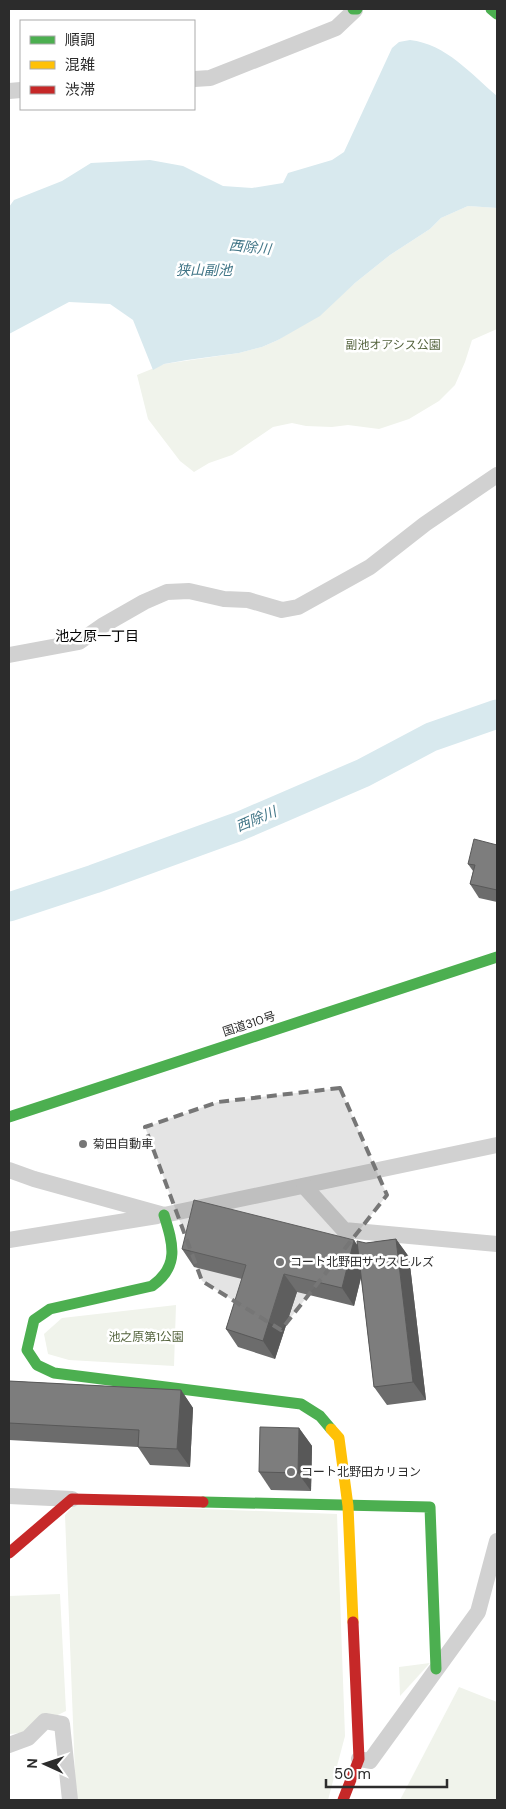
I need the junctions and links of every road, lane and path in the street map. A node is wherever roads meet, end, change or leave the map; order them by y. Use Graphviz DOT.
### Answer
graph roads {
  1 [pos="355,9"];
  2 [pos="491,9"];
  3 [pos="497,14"];
  4 [pos="195,79"];
  5 [pos="497,475"];
  6 [pos="9,656"];
  7 [pos="497,957"];
  8 [pos="9,1117"];
  9 [pos="497,1145"];
  10 [pos="9,1170"];
  11 [pos="304,1186"];
  12 [pos="164,1215"];
  13 [pos="9,1240"];
  14 [pos="497,1244"];
  15 [pos="9,1496"];
  16 [pos="72,1499"];
  17 [pos="348,1506"];
  18 [pos="497,1541"];
  19 [pos="9,1553"];
  20 [pos="436,1670"];
  21 [pos="9,1745"];
  22 [pos="359,1759"];
  23 [pos="70,1800"];
  24 [pos="343,1800"];
  1 -- 4 [label="street"];
  2 -- 3 [label="main road"];
  5 -- 6 [label="street"];
  7 -- 8 [label="main road, 国道310号"];
  9 -- 11 [label="street"];
  10 -- 12 [label="street"];
  11 -- 12 [label="street"];
  11 -- 14 [label="street"];
  12 -- 13 [label="street"];
  12 -- 17 [label="main road"];
  15 -- 16 [label="street"];
  16 -- 17 [label="main road"];
  16 -- 19 [label="main road"];
  17 -- 20 [label="main road"];
  17 -- 22 [label="main road"];
  18 -- 20 [label="street"];
  20 -- 22 [label="street"];
  21 -- 23 [label="street"];
  22 -- 24 [label="main road"];
}
